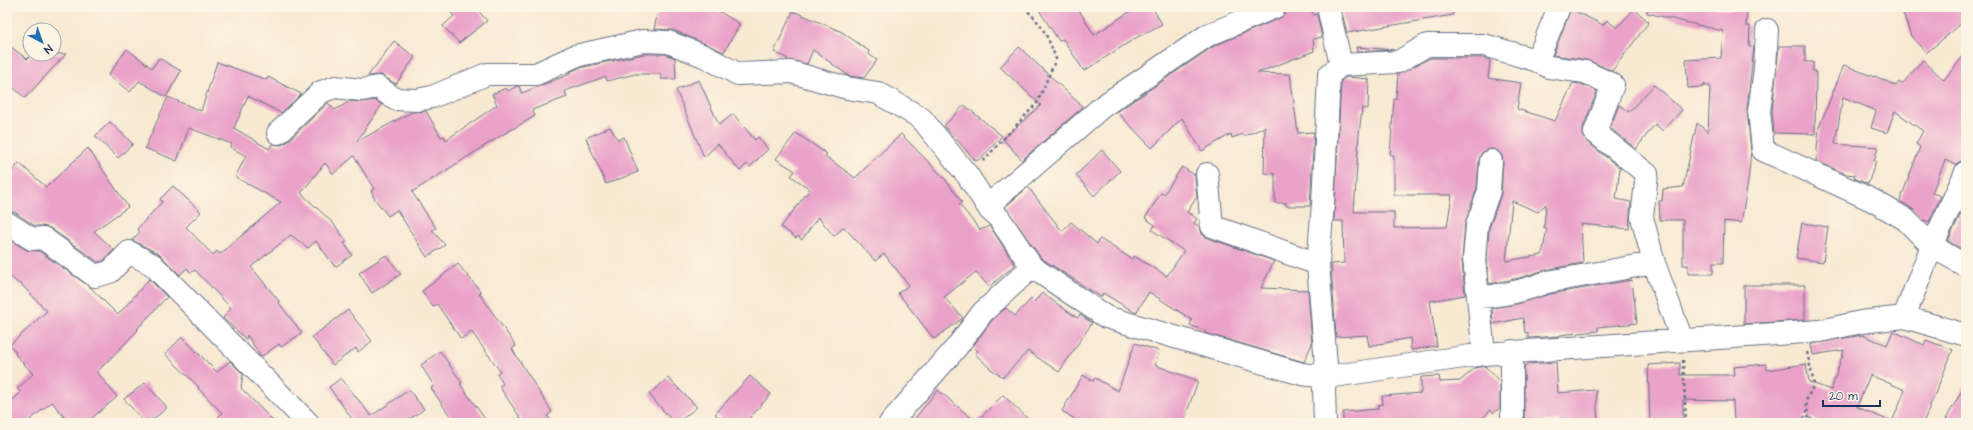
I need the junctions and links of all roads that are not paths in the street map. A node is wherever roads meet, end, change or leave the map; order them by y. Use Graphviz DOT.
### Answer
graph roads {
  1 [pos="1275,7"];
  2 [pos="1328,7"];
  3 [pos="1559,7"];
  4 [pos="1767,30"];
  5 [pos="1535,60"];
  6 [pos="1341,65"];
  7 [pos="278,133"];
  8 [pos="1491,161"];
  9 [pos="1207,174"];
  10 [pos="1964,182"];
  11 [pos="990,210"];
  12 [pos="7,223"];
  13 [pos="1932,246"];
  14 [pos="1654,263"];
  15 [pos="1318,264"];
  16 [pos="1032,266"];
  17 [pos="1966,266"];
  18 [pos="1479,297"];
  19 [pos="1904,317"];
  20 [pos="1966,335"];
  21 [pos="1682,340"];
  22 [pos="1512,351"];
  23 [pos="1484,354"];
  24 [pos="1327,377"];
  25 [pos="308,423"];
  26 [pos="890,423"];
  27 [pos="1325,423"];
  28 [pos="1512,423"];
  1 -- 11 [label="street"];
  2 -- 6 [label="street"];
  3 -- 5 [label="street"];
  4 -- 13 [label="street"];
  5 -- 6 [label="street"];
  5 -- 14 [label="street"];
  6 -- 15 [label="street"];
  7 -- 11 [label="street"];
  8 -- 18 [label="street"];
  9 -- 15 [label="street"];
  10 -- 13 [label="street"];
  11 -- 16 [label="street"];
  12 -- 25 [label="street"];
  13 -- 17 [label="street"];
  13 -- 19 [label="street"];
  14 -- 18 [label="street"];
  14 -- 21 [label="street"];
  15 -- 24 [label="street"];
  16 -- 24 [label="street"];
  16 -- 26 [label="street"];
  18 -- 23 [label="street"];
  19 -- 20 [label="street"];
  19 -- 21 [label="street"];
  21 -- 22 [label="street"];
  22 -- 23 [label="street"];
  22 -- 28 [label="street"];
  23 -- 24 [label="street"];
  24 -- 27 [label="street"];
}
